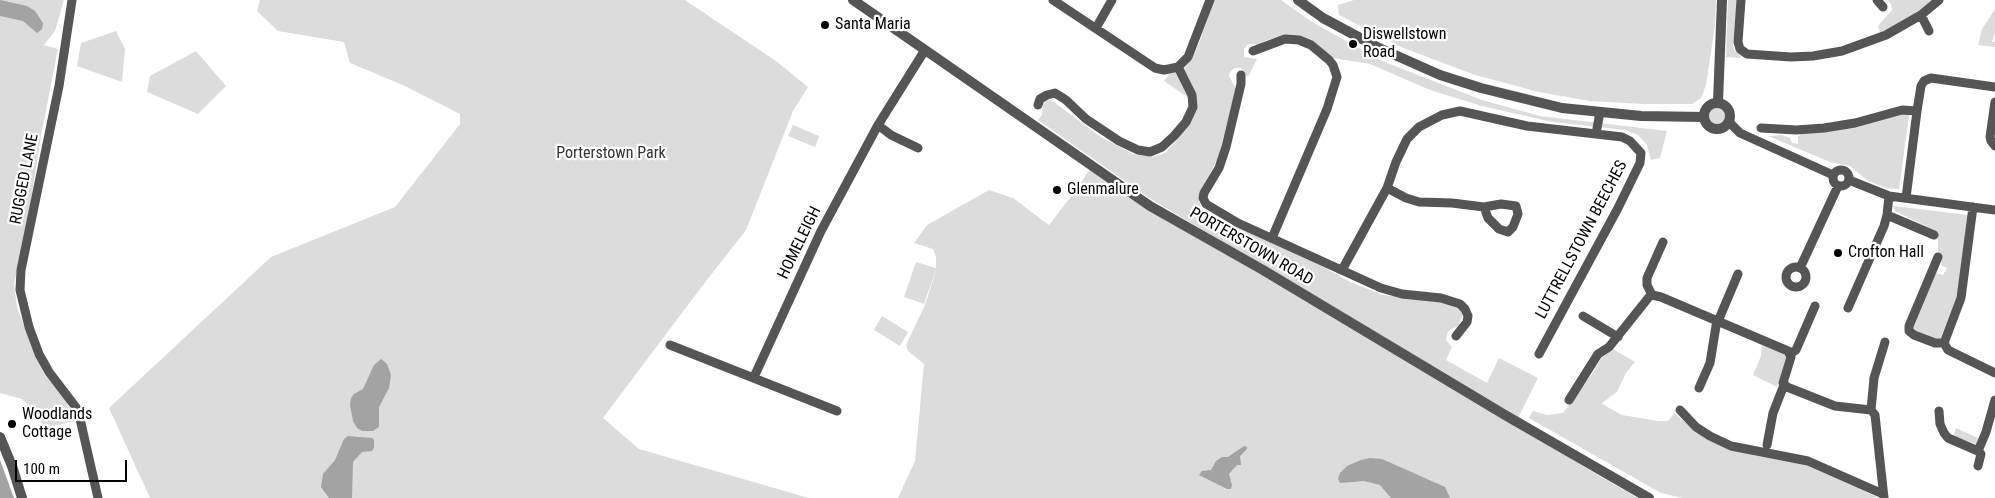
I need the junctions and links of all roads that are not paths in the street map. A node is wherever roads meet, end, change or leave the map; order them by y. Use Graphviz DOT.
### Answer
graph roads {
  1 [pos="72,0"];
  2 [pos="853,0"];
  3 [pos="1053,0"];
  4 [pos="1112,0"];
  5 [pos="1210,0"];
  6 [pos="1298,0"];
  7 [pos="1722,0"];
  8 [pos="1741,0"];
  9 [pos="1939,0"];
  10 [pos="1921,16"];
  11 [pos="1096,28"];
  12 [pos="1928,31"];
  13 [pos="925,50"];
  14 [pos="1253,52"];
  15 [pos="1178,67"];
  16 [pos="1241,75"];
  17 [pos="1995,87"];
  18 [pos="1718,102"];
  19 [pos="1995,102"];
  20 [pos="1038,105"];
  21 [pos="1917,111"];
  22 [pos="1600,112"];
  23 [pos="1704,117"];
  24 [pos="1729,122"];
  25 [pos="878,125"];
  26 [pos="1761,128"];
  27 [pos="1993,131"];
  28 [pos="1596,134"];
  29 [pos="1995,146"];
  30 [pos="918,148"];
  31 [pos="1833,175"];
  32 [pos="1849,180"];
  33 [pos="1838,186"];
  34 [pos="1387,188"];
  35 [pos="1889,196"];
  36 [pos="1906,198"];
  37 [pos="1484,207"];
  38 [pos="1973,207"];
  39 [pos="1995,210"];
  40 [pos="1888,215"];
  41 [pos="1934,235"];
  42 [pos="1272,238"];
  43 [pos="1663,242"];
  44 [pos="1938,257"];
  45 [pos="1800,268"];
  46 [pos="1342,270"];
  47 [pos="1738,274"];
  48 [pos="1652,295"];
  49 [pos="1814,306"];
  50 [pos="1848,308"];
  51 [pos="1583,316"];
  52 [pos="1718,320"];
  53 [pos="1456,336"];
  54 [pos="1618,337"];
  55 [pos="1885,342"];
  56 [pos="1944,343"];
  57 [pos="670,345"];
  58 [pos="1539,354"];
  59 [pos="1790,354"];
  60 [pos="1995,372"];
  61 [pos="754,377"];
  62 [pos="1784,385"];
  63 [pos="1700,388"];
  64 [pos="1569,400"];
  65 [pos="1995,400"];
  66 [pos="837,410"];
  67 [pos="1680,410"];
  68 [pos="1871,410"];
  69 [pos="1939,411"];
  70 [pos="0,437"];
  71 [pos="1767,445"];
  72 [pos="1978,450"];
  73 [pos="1978,466"];
  74 [pos="1884,496"];
  75 [pos="22,498"];
  76 [pos="98,498"];
  77 [pos="1649,498"];
  1 -- 76 [label="street, RUGGED LANE"];
  2 -- 13 [label="street, PORTERSTOWN ROAD"];
  3 -- 11 [label="street"];
  4 -- 11 [label="street"];
  5 -- 15 [label="street"];
  6 -- 22 [label="street"];
  7 -- 18 [label="street"];
  8 -- 10 [label="street"];
  9 -- 10 [label="street"];
  10 -- 12 [label="street"];
  11 -- 15 [label="street"];
  13 -- 25 [label="street, HOMELEIGH"];
  13 -- 77 [label="street, PORTERSTOWN ROAD"];
  14 -- 42 [label="street"];
  15 -- 20 [label="street"];
  16 -- 42 [label="street"];
  17 -- 21 [label="street"];
  18 -- 23 [label="street"];
  18 -- 24 [label="street"];
  19 -- 27 [label="street"];
  21 -- 26 [label="street"];
  21 -- 36 [label="street"];
  22 -- 23 [label="street"];
  22 -- 28 [label="street"];
  23 -- 24 [label="street"];
  24 -- 31 [label="street"];
  25 -- 30 [label="street"];
  25 -- 61 [label="street, HOMELEIGH"];
  27 -- 29 [label="street"];
  28 -- 34 [label="street"];
  28 -- 58 [label="street, LUTTRELLSTOWN BEECHES"];
  31 -- 32 [label="street"];
  31 -- 33 [label="street"];
  32 -- 33 [label="street"];
  32 -- 35 [label="street"];
  33 -- 45 [label="street"];
  34 -- 37 [label="street"];
  34 -- 46 [label="street"];
  35 -- 36 [label="street"];
  35 -- 40 [label="street"];
  36 -- 38 [label="street"];
  38 -- 39 [label="street"];
  38 -- 56 [label="street"];
  40 -- 41 [label="street"];
  40 -- 50 [label="street"];
  42 -- 46 [label="street"];
  43 -- 48 [label="street"];
  44 -- 56 [label="street"];
  46 -- 53 [label="street"];
  47 -- 52 [label="street"];
  48 -- 52 [label="street"];
  48 -- 54 [label="street"];
  49 -- 59 [label="street"];
  51 -- 54 [label="street"];
  52 -- 59 [label="street"];
  52 -- 63 [label="street"];
  54 -- 64 [label="street"];
  55 -- 68 [label="street"];
  56 -- 60 [label="street"];
  57 -- 61 [label="street"];
  59 -- 62 [label="street"];
  61 -- 66 [label="street"];
  62 -- 68 [label="street"];
  62 -- 71 [label="street"];
  65 -- 72 [label="street"];
  67 -- 74 [label="street"];
  68 -- 74 [label="street"];
  69 -- 72 [label="street"];
  70 -- 75 [label="street"];
  72 -- 73 [label="street"];
}
